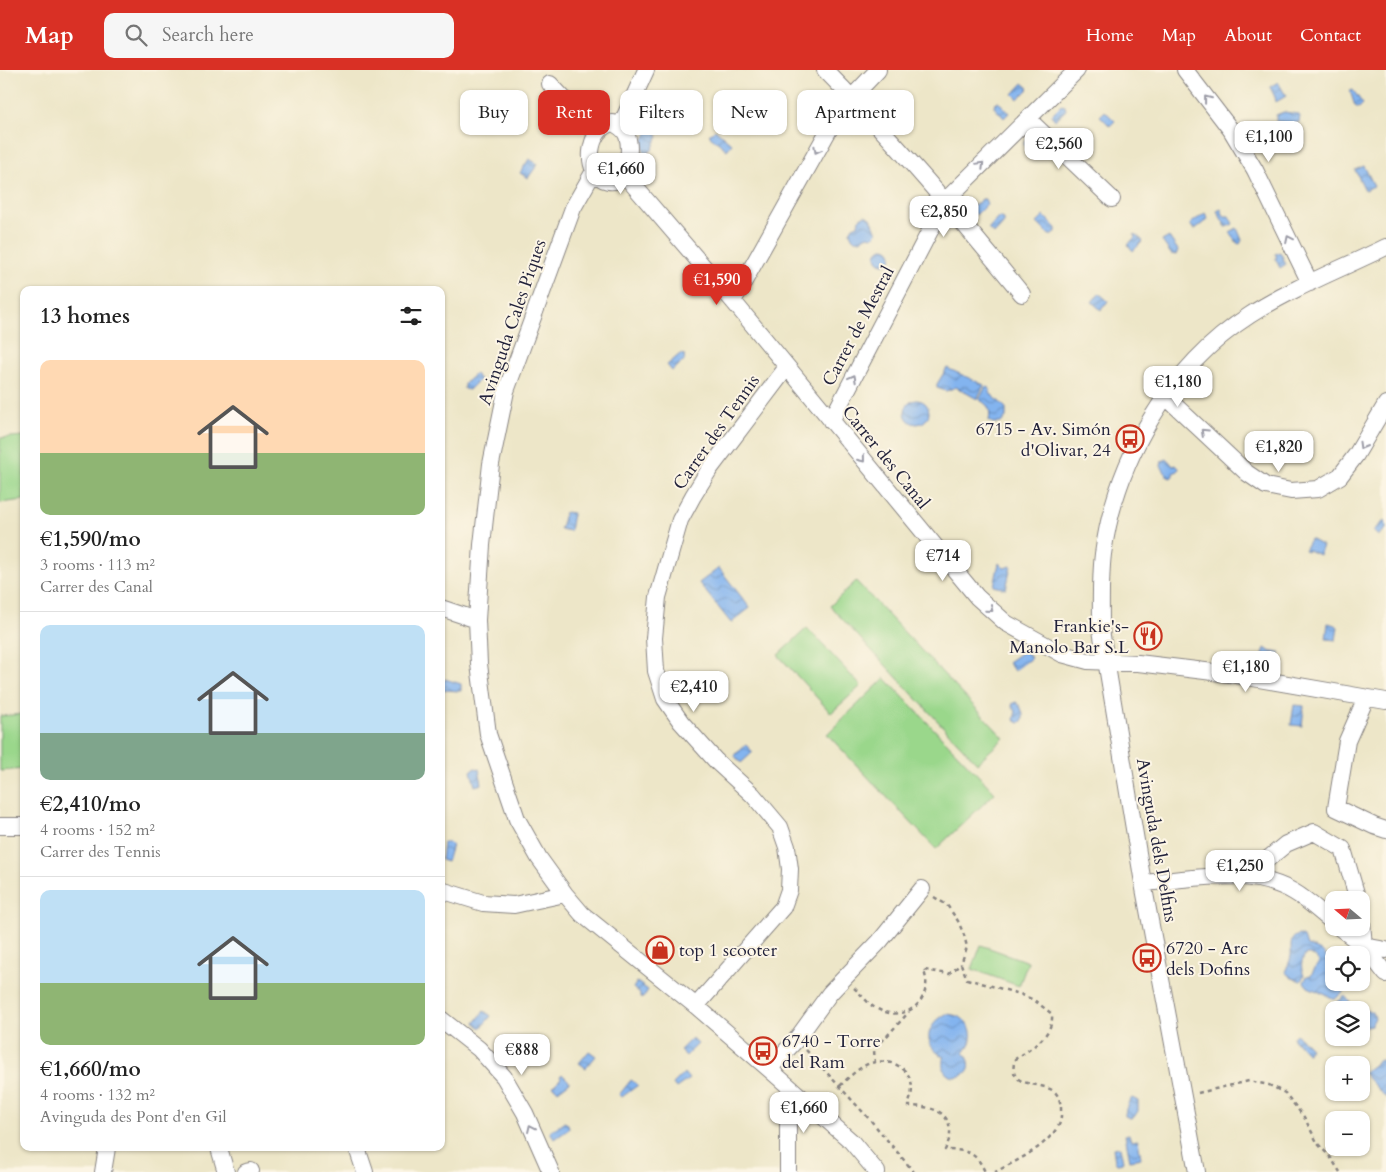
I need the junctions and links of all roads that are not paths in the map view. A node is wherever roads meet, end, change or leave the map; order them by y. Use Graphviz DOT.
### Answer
graph roads {
  1 [pos="646,70"];
  2 [pos="826,70"];
  3 [pos="878,70"];
  4 [pos="1077,70"];
  5 [pos="1185,70"];
  6 [pos="550,84"];
  7 [pos="556,90"];
  8 [pos="637,90"];
  9 [pos="845,90"];
  10 [pos="857,90"];
  11 [pos="1028,119"];
  12 [pos="610,123"];
  13 [pos="620,127"];
  14 [pos="595,135"];
  15 [pos="627,135"];
  16 [pos="826,135"];
  17 [pos="887,135"];
  18 [pos="594,171"];
  19 [pos="623,174"];
  20 [pos="1112,199"];
  21 [pos="946,200"];
  22 [pos="1386,247"];
  23 [pos="1310,283"];
  24 [pos="1022,294"];
  25 [pos="734,301"];
  26 [pos="787,367"];
  27 [pos="1166,397"];
  28 [pos="1386,404"];
  29 [pos="831,421"];
  30 [pos="445,609"];
  31 [pos="477,620"];
  32 [pos="1107,662"];
  33 [pos="1366,698"];
  34 [pos="1386,701"];
  35 [pos="0,826"];
  36 [pos="20,826"];
  37 [pos="1386,830"];
  38 [pos="1246,877"];
  39 [pos="1143,883"];
  40 [pos="922,889"];
  41 [pos="445,891"];
  42 [pos="1355,891"];
  43 [pos="565,894"];
  44 [pos="1325,916"];
  45 [pos="1351,936"];
  46 [pos="1363,936"];
  47 [pos="1364,946"];
  48 [pos="1370,947"];
  49 [pos="1386,950"];
  50 [pos="1370,954"];
  51 [pos="1386,974"];
  52 [pos="696,1006"];
  53 [pos="445,1022"];
  54 [pos="769,1069"];
  55 [pos="794,1092"];
  56 [pos="106,1151"];
  57 [pos="220,1151"];
  58 [pos="358,1151"];
  59 [pos="103,1172"];
  60 [pos="226,1172"];
  61 [pos="365,1172"];
  62 [pos="551,1172"];
  63 [pos="788,1172"];
  64 [pos="877,1172"];
  65 [pos="1197,1172"];
  1 -- 8 [label="street"];
  2 -- 9 [label="street"];
  3 -- 10 [label="street"];
  4 -- 11 [label="street, Carrer de Mestral"];
  23 -- 5 [label="street, one-way"];
  6 -- 7 [label="street"];
  11 -- 20 [label="street"];
  21 -- 11 [label="street, Carrer de Mestral, one-way"];
  12 -- 13 [label="street"];
  14 -- 18 [label="street"];
  15 -- 19 [label="street"];
  16 -- 25 [label="street, one-way"];
  17 -- 21 [label="street"];
  18 -- 19 [label="street"];
  18 -- 31 [label="street, Avinguda Cales Piques"];
  19 -- 25 [label="street, Carrer des Canal"];
  21 -- 24 [label="street"];
  29 -- 21 [label="street, Carrer de Mestral, one-way"];
  22 -- 23 [label="street, Avinguda dels Delfins"];
  23 -- 27 [label="street, Avinguda dels Delfins"];
  25 -- 26 [label="street, Carrer des Canal"];
  26 -- 29 [label="street, Carrer des Canal"];
  26 -- 52 [label="street, Carrer des Tennis"];
  28 -- 27 [label="street, one-way"];
  27 -- 32 [label="street, Avinguda dels Delfins"];
  29 -- 32 [label="street, Carrer des Canal, one-way"];
  30 -- 31 [label="street"];
  31 -- 43 [label="street, Avinguda Cales Piques"];
  32 -- 33 [label="street, Carrer des Canal"];
  32 -- 39 [label="street, Avinguda dels Delfins"];
  33 -- 34 [label="street, Carrer des Canal"];
  33 -- 37 [label="street"];
  35 -- 36 [label="street"];
  38 -- 39 [label="street"];
  38 -- 42 [label="street"];
  38 -- 44 [label="street"];
  39 -- 65 [label="street, Avinguda dels Delfins"];
  40 -- 54 [label="street"];
  41 -- 43 [label="street"];
  43 -- 52 [label="street, Avinguda Cales Piques"];
  45 -- 47 [label="street"];
  46 -- 47 [label="street"];
  48 -- 49 [label="street"];
  50 -- 51 [label="street"];
  52 -- 54 [label="street, Avinguda Cales Piques"];
  62 -- 53 [label="street, one-way"];
  54 -- 55 [label="street, Avinguda Cales Piques"];
  55 -- 63 [label="street"];
  55 -- 64 [label="street, Avinguda Cales Piques"];
  56 -- 59 [label="street"];
  57 -- 60 [label="street"];
  58 -- 61 [label="street"];
}
